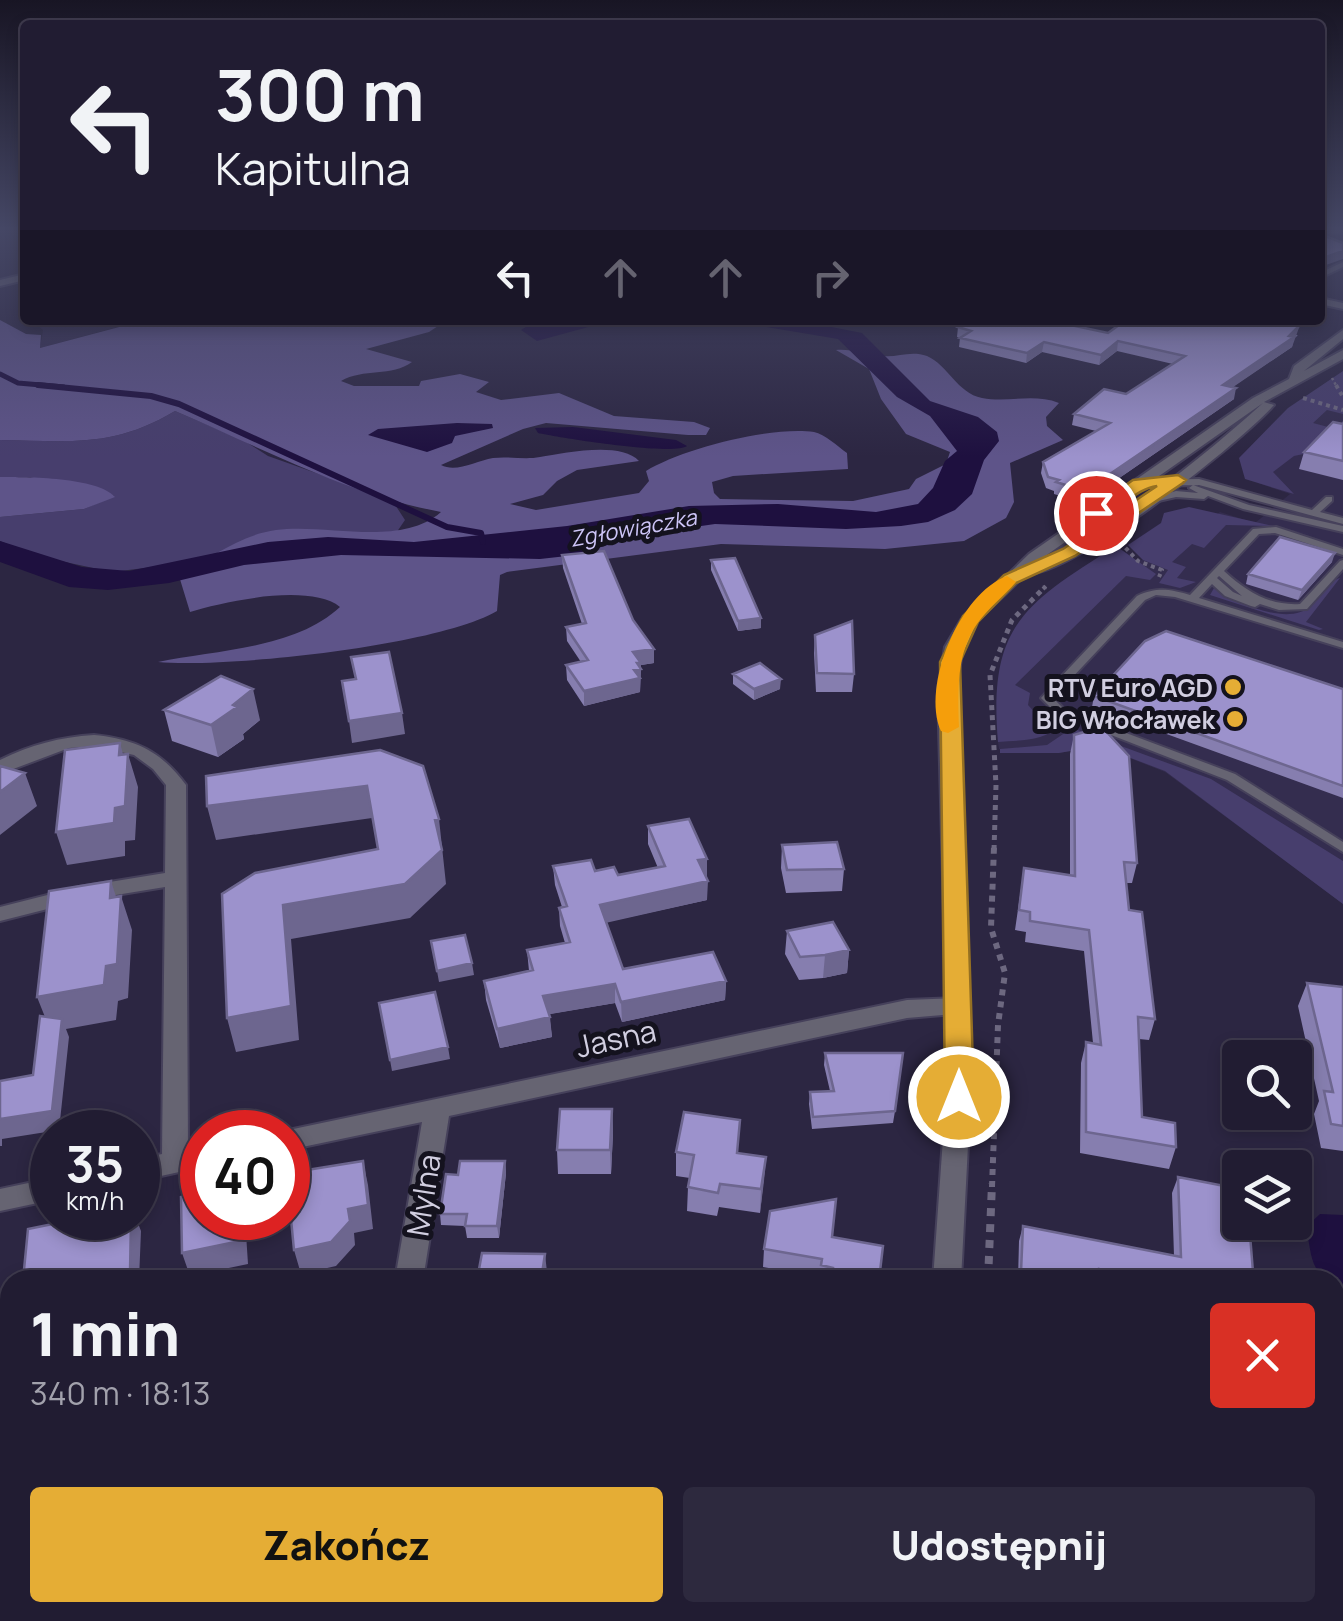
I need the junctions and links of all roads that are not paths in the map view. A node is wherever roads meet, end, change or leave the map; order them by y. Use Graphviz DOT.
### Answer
graph roads {
  1 [pos="1343,333"];
  2 [pos="1343,354"];
  3 [pos="1295,379"];
  4 [pos="1272,395"];
  5 [pos="1182,453"];
  6 [pos="1201,465"];
  7 [pos="1178,480"];
  8 [pos="1139,483"];
  9 [pos="1234,490"];
  10 [pos="1329,498"];
  11 [pos="1221,499"];
  12 [pos="1142,504"];
  13 [pos="1315,512"];
  14 [pos="1343,521"];
  15 [pos="1343,530"];
  16 [pos="1343,552"];
  17 [pos="1343,563"];
  18 [pos="1214,574"];
  19 [pos="1010,579"];
  20 [pos="1192,599"];
  21 [pos="1343,645"];
  22 [pos="0,768"];
  23 [pos="1343,848"];
  24 [pos="176,878"];
  25 [pos="0,914"];
  26 [pos="958,1007"];
  27 [pos="437,1110"];
  28 [pos="310,1136"];
  29 [pos="180,1161"];
  30 [pos="175,1162"];
  31 [pos="160,1165"];
  32 [pos="30,1194"];
  33 [pos="0,1200"];
  34 [pos="411,1270"];
  35 [pos="948,1270"];
  1 -- 3 [label="street"];
  2 -- 3 [label="street"];
  3 -- 4 [label="street"];
  4 -- 5 [label="street"];
  4 -- 6 [label="street"];
  5 -- 7 [label="lane"];
  5 -- 8 [label="street"];
  6 -- 7 [label="street"];
  6 -- 9 [label="lane"];
  7 -- 8 [label="lane"];
  7 -- 9 [label="lane"];
  7 -- 11 [label="lane"];
  7 -- 12 [label="street"];
  8 -- 19 [label="street"];
  9 -- 13 [label="lane"];
  10 -- 13 [label="lane"];
  11 -- 12 [label="lane"];
  11 -- 15 [label="lane"];
  12 -- 19 [label="street"];
  13 -- 14 [label="lane"];
  16 -- 18 [label="lane"];
  17 -- 18 [label="lane"];
  18 -- 20 [label="lane"];
  19 -- 26 [label="street"];
  20 -- 21 [label="lane"];
  20 -- 23 [label="lane"];
  22 -- 24 [label="street"];
  24 -- 25 [label="street"];
  24 -- 30 [label="street"];
  26 -- 27 [label="street, Jasna"];
  26 -- 35 [label="street"];
  27 -- 28 [label="street, Jasna"];
  27 -- 34 [label="street, Mylna"];
  29 -- 30 [label="street"];
  30 -- 31 [label="street"];
  32 -- 33 [label="street"];
}
